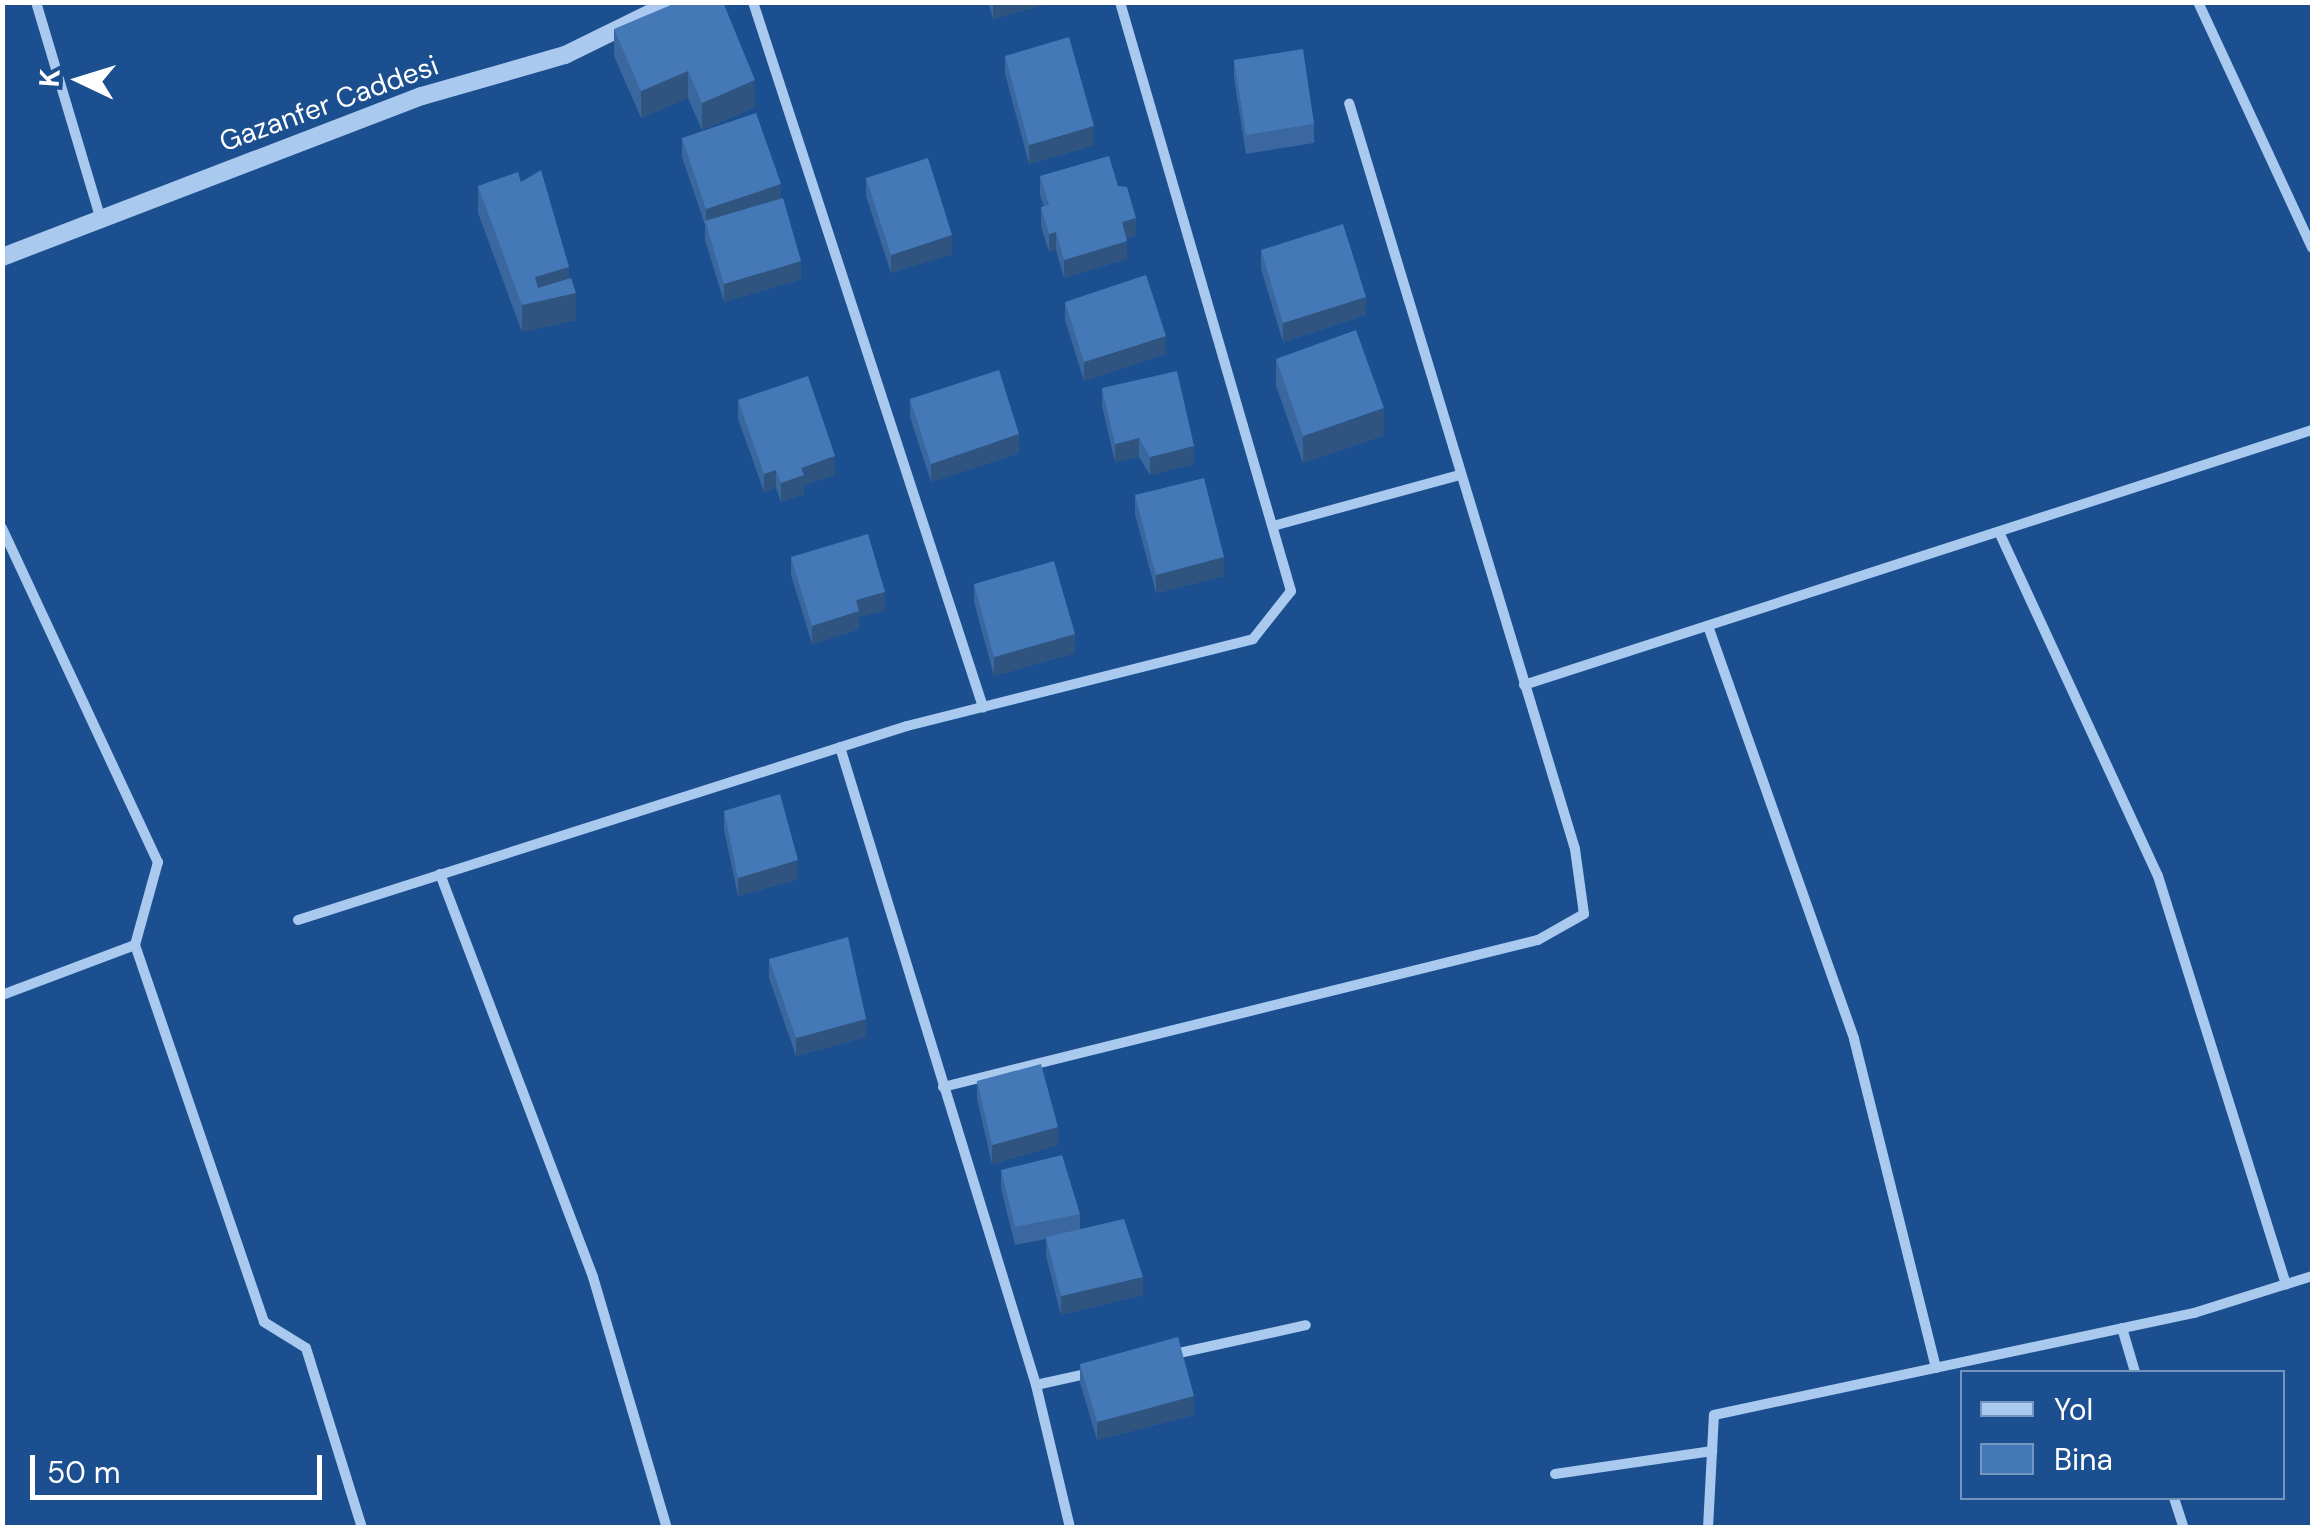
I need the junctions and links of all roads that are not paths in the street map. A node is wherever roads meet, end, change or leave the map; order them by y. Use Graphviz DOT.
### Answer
graph roads {
  1 [pos="36,2"];
  2 [pos="674,2"];
  3 [pos="753,2"];
  4 [pos="1120,2"];
  5 [pos="2198,2"];
  6 [pos="1349,103"];
  7 [pos="101,220"];
  8 [pos="2312,248"];
  9 [pos="2,257"];
  10 [pos="2312,430"];
  11 [pos="1460,475"];
  12 [pos="1272,526"];
  13 [pos="2,528"];
  14 [pos="1999,532"];
  15 [pos="1708,626"];
  16 [pos="1524,685"];
  17 [pos="983,707"];
  18 [pos="840,747"];
  19 [pos="440,874"];
  20 [pos="298,920"];
  21 [pos="135,945"];
  22 [pos="2,995"];
  23 [pos="942,1087"];
  24 [pos="2312,1276"];
  25 [pos="2286,1284"];
  26 [pos="1306,1325"];
  27 [pos="2122,1328"];
  28 [pos="1152,1359"];
  29 [pos="1936,1368"];
  30 [pos="2134,1370"];
  31 [pos="1094,1372"];
  32 [pos="1036,1385"];
  33 [pos="1712,1451"];
  34 [pos="1555,1474"];
  35 [pos="2175,1500"];
  36 [pos="362,1528"];
  37 [pos="668,1528"];
  38 [pos="1070,1528"];
  39 [pos="1708,1528"];
  40 [pos="2184,1528"];
  1 -- 7 [label="street"];
  2 -- 7 [label="street, Gazanfer Caddesi"];
  3 -- 17 [label="street"];
  4 -- 12 [label="street"];
  5 -- 8 [label="street"];
  6 -- 11 [label="street"];
  7 -- 9 [label="street, Gazanfer Caddesi"];
  10 -- 14 [label="street"];
  11 -- 12 [label="street"];
  11 -- 16 [label="street"];
  12 -- 17 [label="street"];
  13 -- 21 [label="street"];
  14 -- 15 [label="street"];
  14 -- 25 [label="street"];
  15 -- 16 [label="street"];
  15 -- 29 [label="street"];
  16 -- 23 [label="street"];
  17 -- 18 [label="street"];
  18 -- 19 [label="street"];
  18 -- 23 [label="street"];
  19 -- 20 [label="street"];
  19 -- 37 [label="street"];
  21 -- 22 [label="street"];
  21 -- 36 [label="street"];
  23 -- 32 [label="street"];
  24 -- 25 [label="street"];
  25 -- 27 [label="street"];
  26 -- 28 [label="street"];
  27 -- 29 [label="street"];
  27 -- 30 [label="street"];
  29 -- 33 [label="street"];
  31 -- 32 [label="street"];
  32 -- 38 [label="street"];
  33 -- 34 [label="street"];
  33 -- 39 [label="street"];
  35 -- 40 [label="street"];
}
